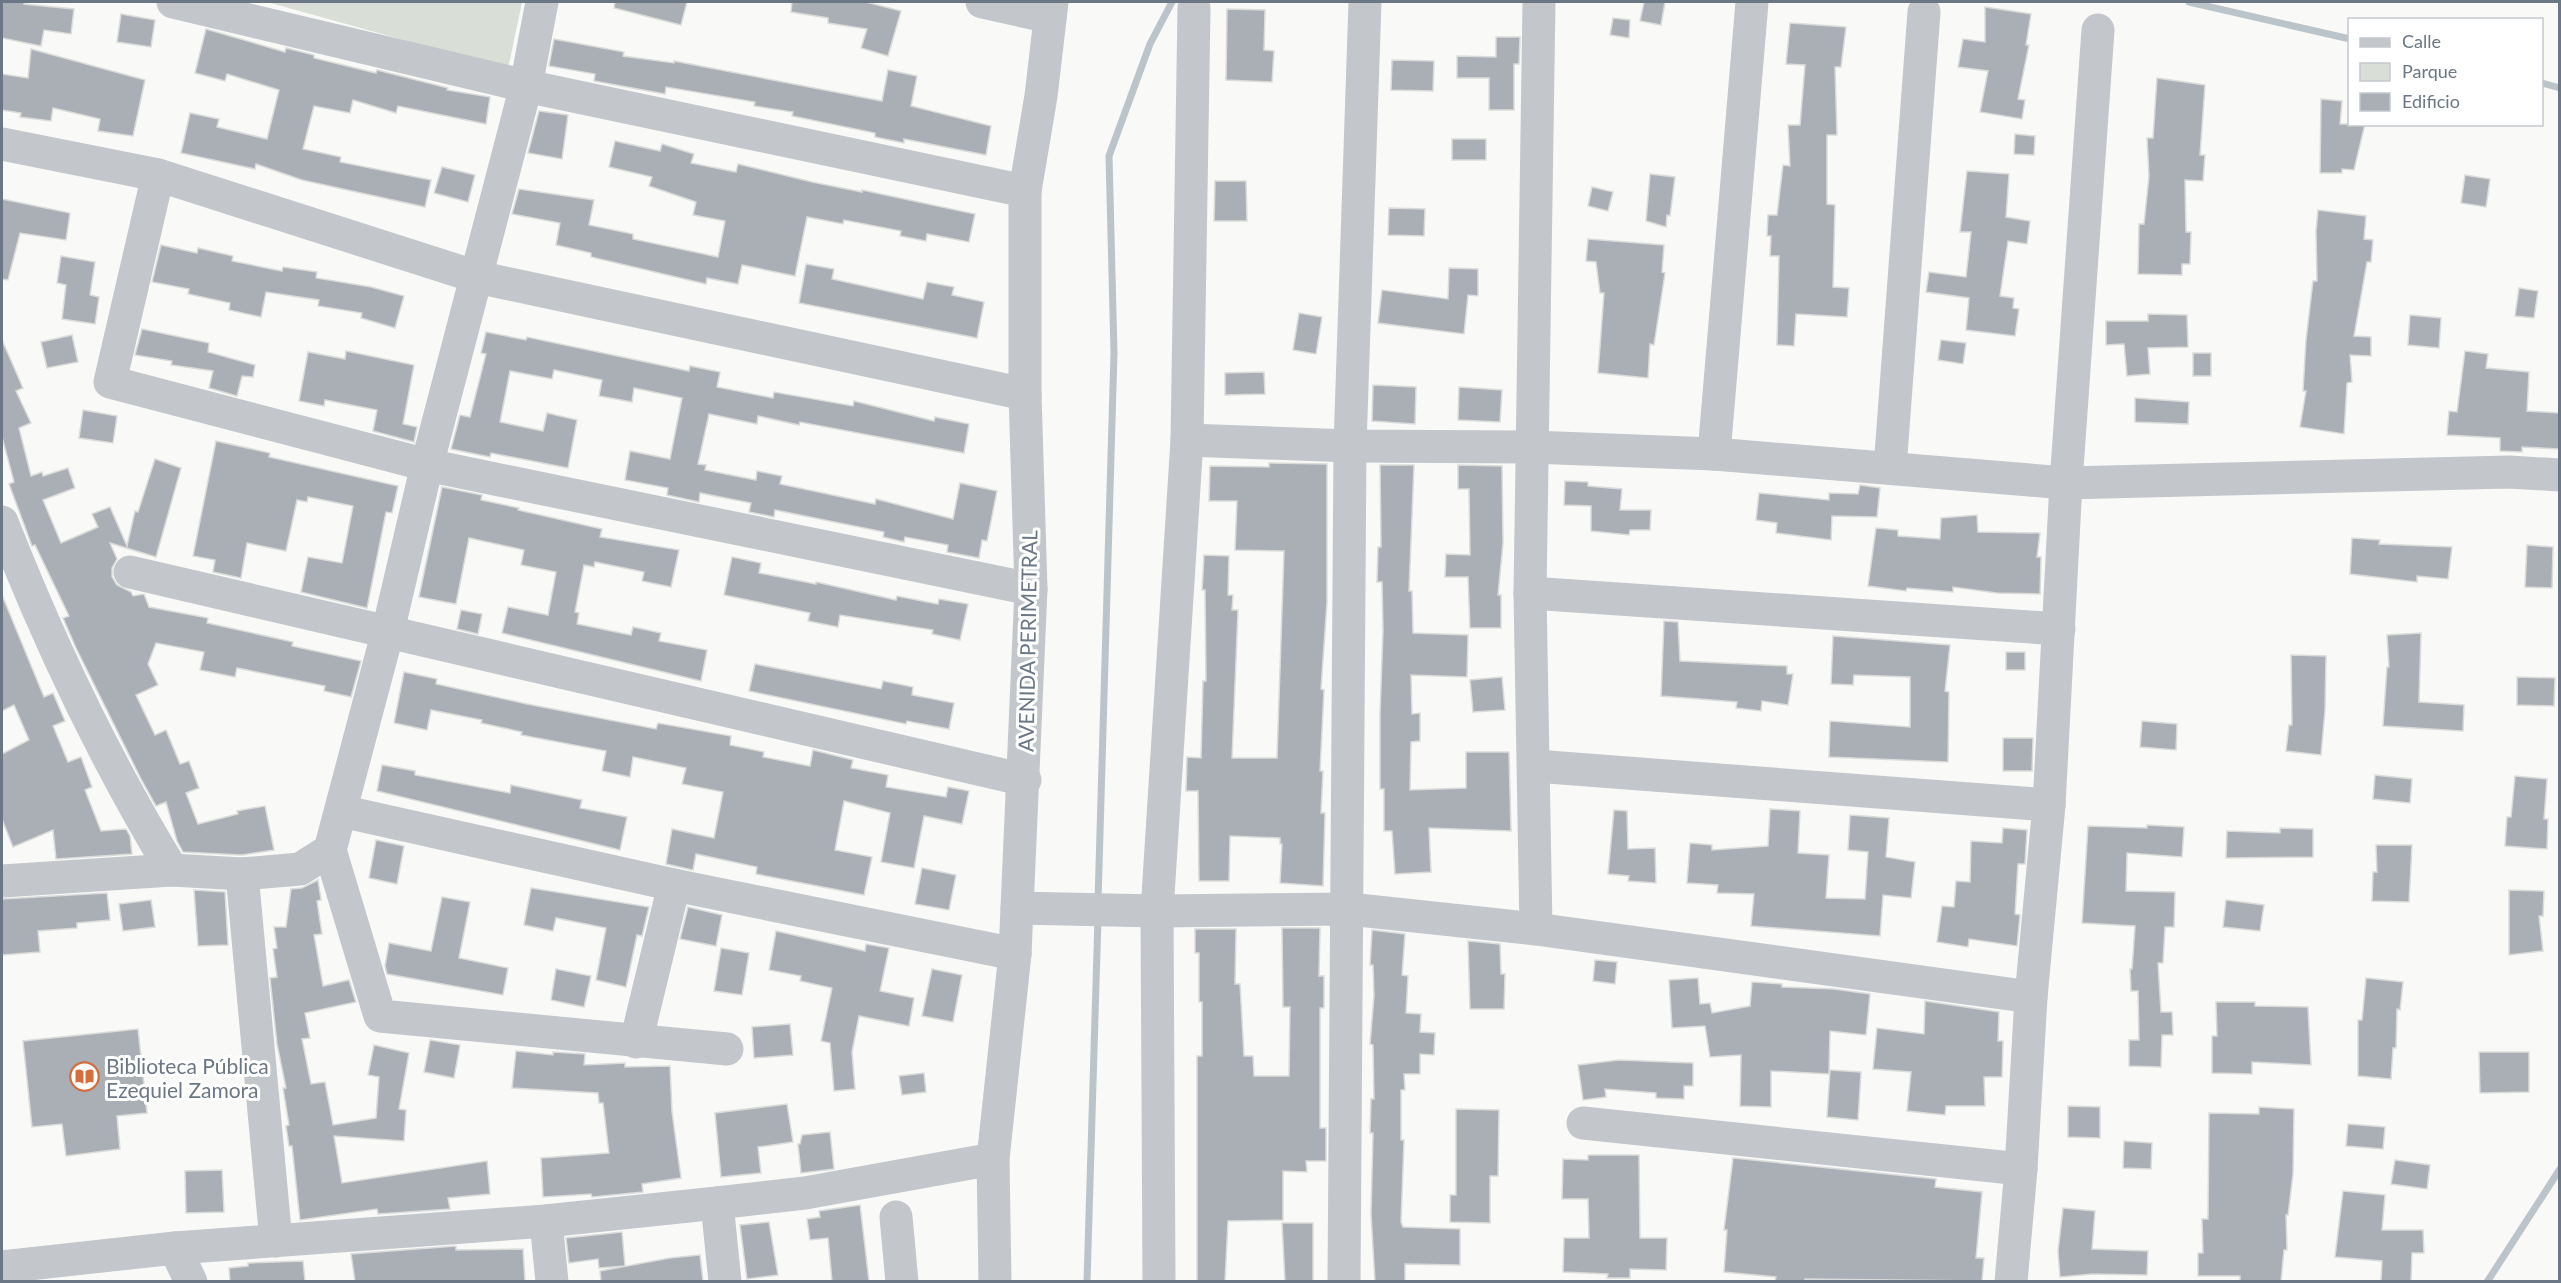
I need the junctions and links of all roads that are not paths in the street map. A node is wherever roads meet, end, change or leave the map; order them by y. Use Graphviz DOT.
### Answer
graph roads {
  1 [pos="173,2"];
  2 [pos="542,2"];
  3 [pos="982,2"];
  4 [pos="1365,2"];
  5 [pos="1539,2"];
  6 [pos="1752,2"];
  7 [pos="1194,8"];
  8 [pos="1051,9"];
  9 [pos="1924,12"];
  10 [pos="2098,30"];
  11 [pos="526,86"];
  12 [pos="2,144"];
  13 [pos="158,175"];
  14 [pos="1025,191"];
  15 [pos="477,278"];
  16 [pos="1024,394"];
  17 [pos="1187,440"];
  18 [pos="1350,446"];
  19 [pos="1532,447"];
  20 [pos="1714,454"];
  21 [pos="427,465"];
  22 [pos="1890,468"];
  23 [pos="2559,475"];
  24 [pos="2066,483"];
  25 [pos="2,522"];
  26 [pos="130,572"];
  27 [pos="1031,589"];
  28 [pos="1530,593"];
  29 [pos="2059,629"];
  30 [pos="388,631"];
  31 [pos="1535,766"];
  32 [pos="1024,780"];
  33 [pos="2049,805"];
  34 [pos="341,811"];
  35 [pos="330,850"];
  36 [pos="172,870"];
  37 [pos="242,874"];
  38 [pos="3,876"];
  39 [pos="674,885"];
  40 [pos="1017,908"];
  41 [pos="1349,909"];
  42 [pos="1143,911"];
  43 [pos="1536,929"];
  44 [pos="1015,954"];
  45 [pos="2031,997"];
  46 [pos="636,1042"];
  47 [pos="728,1049"];
  48 [pos="1583,1123"];
  49 [pos="993,1159"];
  50 [pos="2021,1169"];
  51 [pos="717,1203"];
  52 [pos="896,1217"];
  53 [pos="546,1221"];
  54 [pos="276,1241"];
  55 [pos="175,1248"];
  56 [pos="2,1267"];
  57 [pos="191,1281"];
  58 [pos="552,1281"];
  59 [pos="725,1281"];
  60 [pos="902,1281"];
  61 [pos="995,1281"];
  62 [pos="1159,1281"];
  63 [pos="1344,1281"];
  64 [pos="2011,1281"];
  1 -- 11 [label="street"];
  2 -- 11 [label="street"];
  3 -- 8 [label="street"];
  4 -- 18 [label="street"];
  5 -- 19 [label="street"];
  6 -- 20 [label="street"];
  7 -- 17 [label="street"];
  8 -- 14 [label="street, AVENIDA PERIMETRAL"];
  9 -- 22 [label="street"];
  10 -- 24 [label="street"];
  11 -- 14 [label="street"];
  11 -- 15 [label="street"];
  12 -- 13 [label="street"];
  13 -- 15 [label="street"];
  13 -- 21 [label="street"];
  14 -- 16 [label="street, AVENIDA PERIMETRAL"];
  15 -- 16 [label="street"];
  15 -- 21 [label="street"];
  16 -- 27 [label="street, AVENIDA PERIMETRAL"];
  17 -- 18 [label="street"];
  17 -- 42 [label="street"];
  18 -- 19 [label="street"];
  18 -- 41 [label="street"];
  19 -- 20 [label="street"];
  19 -- 28 [label="street"];
  20 -- 22 [label="street"];
  21 -- 27 [label="street"];
  21 -- 30 [label="street"];
  22 -- 24 [label="street"];
  23 -- 24 [label="street"];
  24 -- 29 [label="street"];
  25 -- 36 [label="street"];
  26 -- 30 [label="street"];
  27 -- 32 [label="street, AVENIDA PERIMETRAL"];
  28 -- 29 [label="street"];
  28 -- 31 [label="street"];
  29 -- 33 [label="street"];
  30 -- 32 [label="street"];
  30 -- 34 [label="street"];
  31 -- 33 [label="street"];
  31 -- 43 [label="street"];
  32 -- 40 [label="street, AVENIDA PERIMETRAL"];
  33 -- 45 [label="street"];
  34 -- 35 [label="street"];
  34 -- 39 [label="street"];
  35 -- 37 [label="street"];
  35 -- 46 [label="street"];
  36 -- 37 [label="street"];
  36 -- 38 [label="street"];
  37 -- 54 [label="street"];
  39 -- 44 [label="street"];
  39 -- 46 [label="street"];
  40 -- 42 [label="street"];
  40 -- 44 [label="street, AVENIDA PERIMETRAL"];
  41 -- 42 [label="street"];
  41 -- 43 [label="street"];
  41 -- 63 [label="street"];
  42 -- 62 [label="street"];
  43 -- 45 [label="street"];
  44 -- 49 [label="street, AVENIDA PERIMETRAL"];
  45 -- 50 [label="street"];
  46 -- 47 [label="street"];
  48 -- 50 [label="street"];
  49 -- 51 [label="street"];
  49 -- 61 [label="street, AVENIDA PERIMETRAL"];
  50 -- 64 [label="street"];
  51 -- 53 [label="street"];
  51 -- 59 [label="street"];
  52 -- 60 [label="street"];
  53 -- 54 [label="street"];
  53 -- 58 [label="street"];
  54 -- 55 [label="street"];
  55 -- 56 [label="street"];
  55 -- 57 [label="street"];
}
